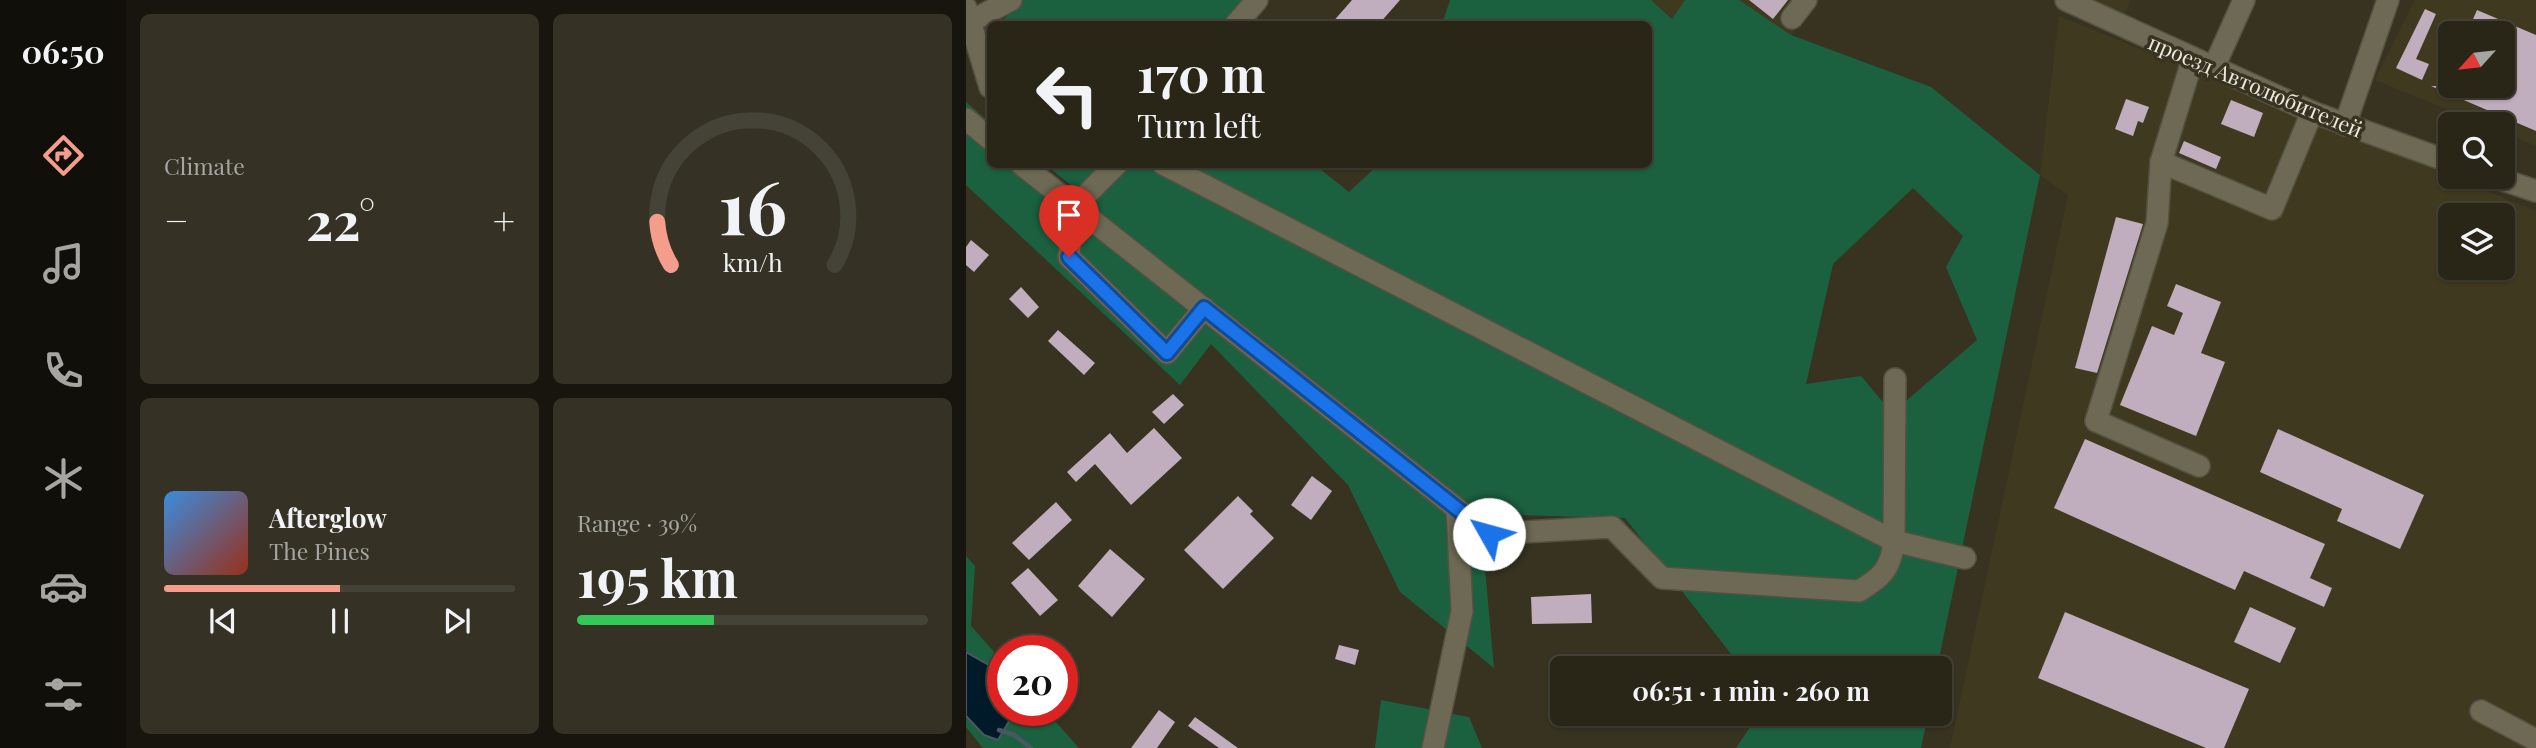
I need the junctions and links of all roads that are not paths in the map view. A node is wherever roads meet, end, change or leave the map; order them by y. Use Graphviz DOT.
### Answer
graph roads {
  1 [pos="1011,0"];
  2 [pos="1257,0"];
  3 [pos="1805,0"];
  4 [pos="2244,0"];
  5 [pos="2388,0"];
  6 [pos="2070,1"];
  7 [pos="967,18"];
  8 [pos="1792,18"];
  9 [pos="1239,21"];
  10 [pos="2193,58"];
  11 [pos="2214,67"];
  12 [pos="987,78"];
  13 [pos="2312,112"];
  14 [pos="966,119"];
  15 [pos="2345,125"];
  16 [pos="987,136"];
  17 [pos="2438,158"];
  18 [pos="2161,162"];
  19 [pos="1026,168"];
  20 [pos="1113,168"];
  21 [pos="1171,168"];
  22 [pos="2515,184"];
  23 [pos="2536,191"];
  24 [pos="1073,208"];
  25 [pos="1204,308"];
  26 [pos="1895,379"];
  27 [pos="2199,466"];
  28 [pos="1457,509"];
  29 [pos="1894,541"];
  30 [pos="1965,558"];
  31 [pos="2481,711"];
  32 [pos="2536,740"];
  33 [pos="1433,748"];
  1 -- 7 [label="street"];
  2 -- 9 [label="street"];
  3 -- 8 [label="street"];
  4 -- 11 [label="street"];
  5 -- 15 [label="street"];
  6 -- 10 [label="street, проезд Автолюбителей"];
  7 -- 12 [label="street"];
  10 -- 11 [label="street, проезд Автолюбителей"];
  10 -- 18 [label="street"];
  11 -- 13 [label="street, проезд Автолюбителей"];
  13 -- 15 [label="street, проезд Автолюбителей"];
  13 -- 18 [label="street"];
  14 -- 16 [label="street"];
  15 -- 17 [label="street, проезд Автолюбителей"];
  18 -- 27 [label="street"];
  19 -- 24 [label="street"];
  20 -- 24 [label="street"];
  21 -- 29 [label="street"];
  22 -- 23 [label="street"];
  24 -- 25 [label="street"];
  24 -- 25 [label="street"];
  25 -- 28 [label="street"];
  26 -- 29 [label="street"];
  28 -- 29 [label="street"];
  28 -- 33 [label="street"];
  29 -- 30 [label="street"];
  31 -- 32 [label="street"];
}
